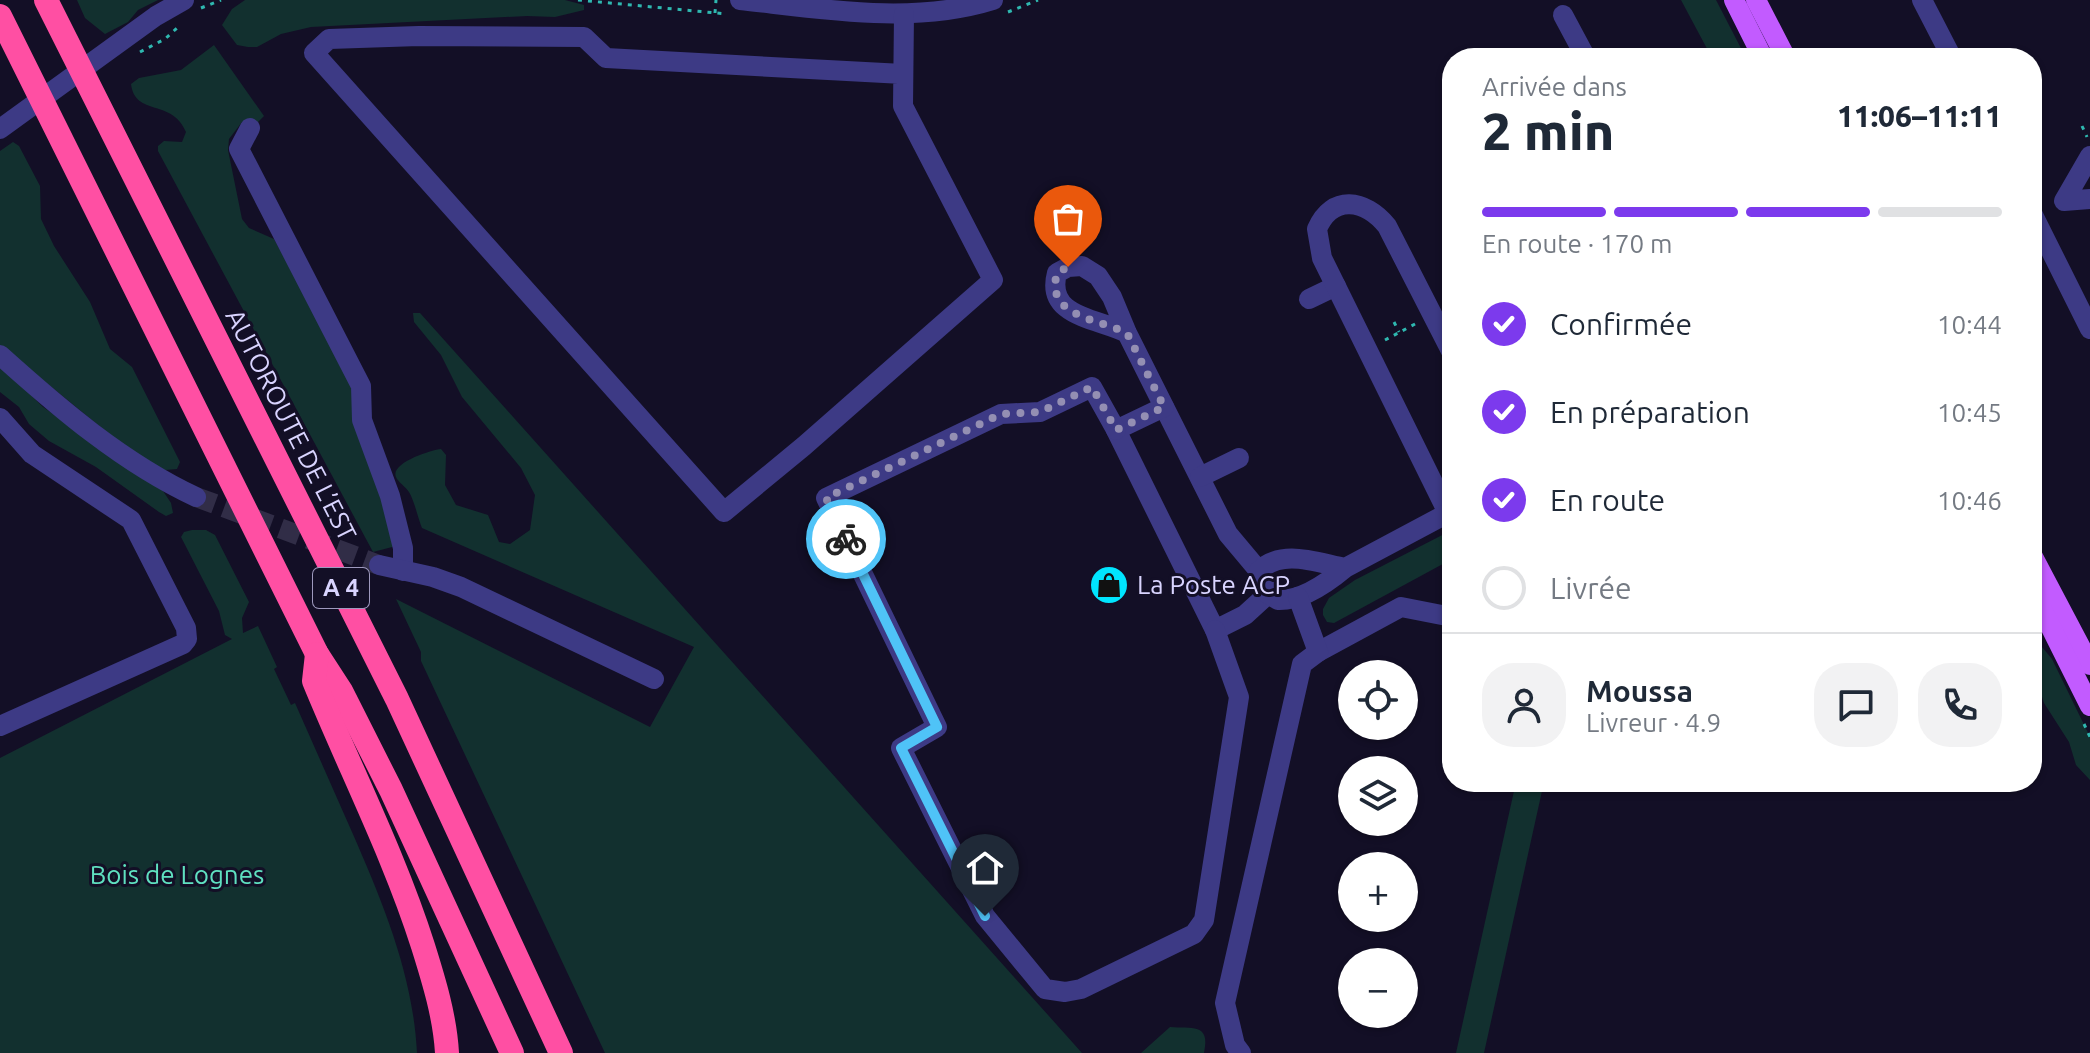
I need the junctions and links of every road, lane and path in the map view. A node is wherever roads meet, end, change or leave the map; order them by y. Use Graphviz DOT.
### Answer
graph roads {
  1 [pos="184,0"];
  2 [pos="578,0"];
  3 [pos="716,0"];
  4 [pos="740,0"];
  5 [pos="993,0"];
  6 [pos="1734,0"];
  7 [pos="1756,0"];
  8 [pos="1922,0"];
  9 [pos="585,1"];
  10 [pos="50,8"];
  11 [pos="715,13"];
  12 [pos="904,14"];
  13 [pos="1563,15"];
  14 [pos="6,27"];
  15 [pos="1581,48"];
  16 [pos="1758,48"];
  17 [pos="1781,48"];
  18 [pos="1947,48"];
  19 [pos="903,74"];
  20 [pos="2082,126"];
  21 [pos="250,128"];
  22 [pos="0,129"];
  23 [pos="2090,139"];
  24 [pos="2090,156"];
  25 [pos="2090,199"];
  26 [pos="2064,201"];
  27 [pos="2042,211"];
  28 [pos="2042,233"];
  29 [pos="1336,286"];
  30 [pos="1309,299"];
  31 [pos="1432,315"];
  32 [pos="1394,322"];
  33 [pos="2090,329"];
  34 [pos="1399,332"];
  35 [pos="1127,333"];
  36 [pos="1442,334"];
  37 [pos="1367,349"];
  38 [pos="0,355"];
  39 [pos="1164,407"];
  40 [pos="0,418"];
  41 [pos="1116,430"];
  42 [pos="1239,458"];
  43 [pos="1200,477"];
  44 [pos="1442,496"];
  45 [pos="196,497"];
  46 [pos="1442,516"];
  47 [pos="379,565"];
  48 [pos="1345,568"];
  49 [pos="403,571"];
  50 [pos="1259,571"];
  51 [pos="1268,594"];
  52 [pos="2042,595"];
  53 [pos="1298,597"];
  54 [pos="2042,598"];
  55 [pos="1442,615"];
  56 [pos="1215,630"];
  57 [pos="1318,652"];
  58 [pos="317,654"];
  59 [pos="2090,665"];
  60 [pos="654,679"];
  61 [pos="2090,706"];
  62 [pos="0,726"];
  63 [pos="561,1052"];
  64 [pos="447,1053"];
  65 [pos="512,1053"];
  66 [pos="1241,1053"];
  1 -- 22 [label="street"];
  2 -- 9 [label="path"];
  3 -- 11 [label="path"];
  4 -- 12 [label="street"];
  5 -- 12 [label="street"];
  6 -- 16 [label="main road"];
  7 -- 17 [label="main road"];
  8 -- 18 [label="street"];
  10 -- 63 [label="highway, AUTOROUTE DE L’EST / A 4"];
  12 -- 19 [label="street"];
  13 -- 15 [label="street"];
  14 -- 58 [label="highway, A 4"];
  19 -- 19 [label="street"];
  20 -- 23 [label="path"];
  21 -- 49 [label="street"];
  24 -- 26 [label="street"];
  25 -- 26 [label="street"];
  26 -- 27 [label="street"];
  28 -- 33 [label="street"];
  29 -- 30 [label="street"];
  29 -- 31 [label="street"];
  29 -- 37 [label="street"];
  31 -- 34 [label="path"];
  31 -- 36 [label="street"];
  32 -- 34 [label="path"];
  34 -- 37 [label="path"];
  35 -- 39 [label="street"];
  37 -- 44 [label="street"];
  38 -- 45 [label="street"];
  39 -- 41 [label="street"];
  39 -- 43 [label="street"];
  40 -- 62 [label="street"];
  41 -- 56 [label="street"];
  41 -- 56 [label="street"];
  42 -- 43 [label="street"];
  43 -- 50 [label="street"];
  46 -- 48 [label="street"];
  47 -- 49 [label="street"];
  48 -- 50 [label="street"];
  48 -- 53 [label="street"];
  49 -- 60 [label="street"];
  50 -- 51 [label="street"];
  51 -- 53 [label="street"];
  51 -- 56 [label="street"];
  52 -- 59 [label="main road"];
  53 -- 57 [label="street"];
  54 -- 61 [label="main road"];
  55 -- 57 [label="street"];
  57 -- 66 [label="street"];
  58 -- 64 [label="highway"];
  58 -- 65 [label="highway, A 4"];
}
